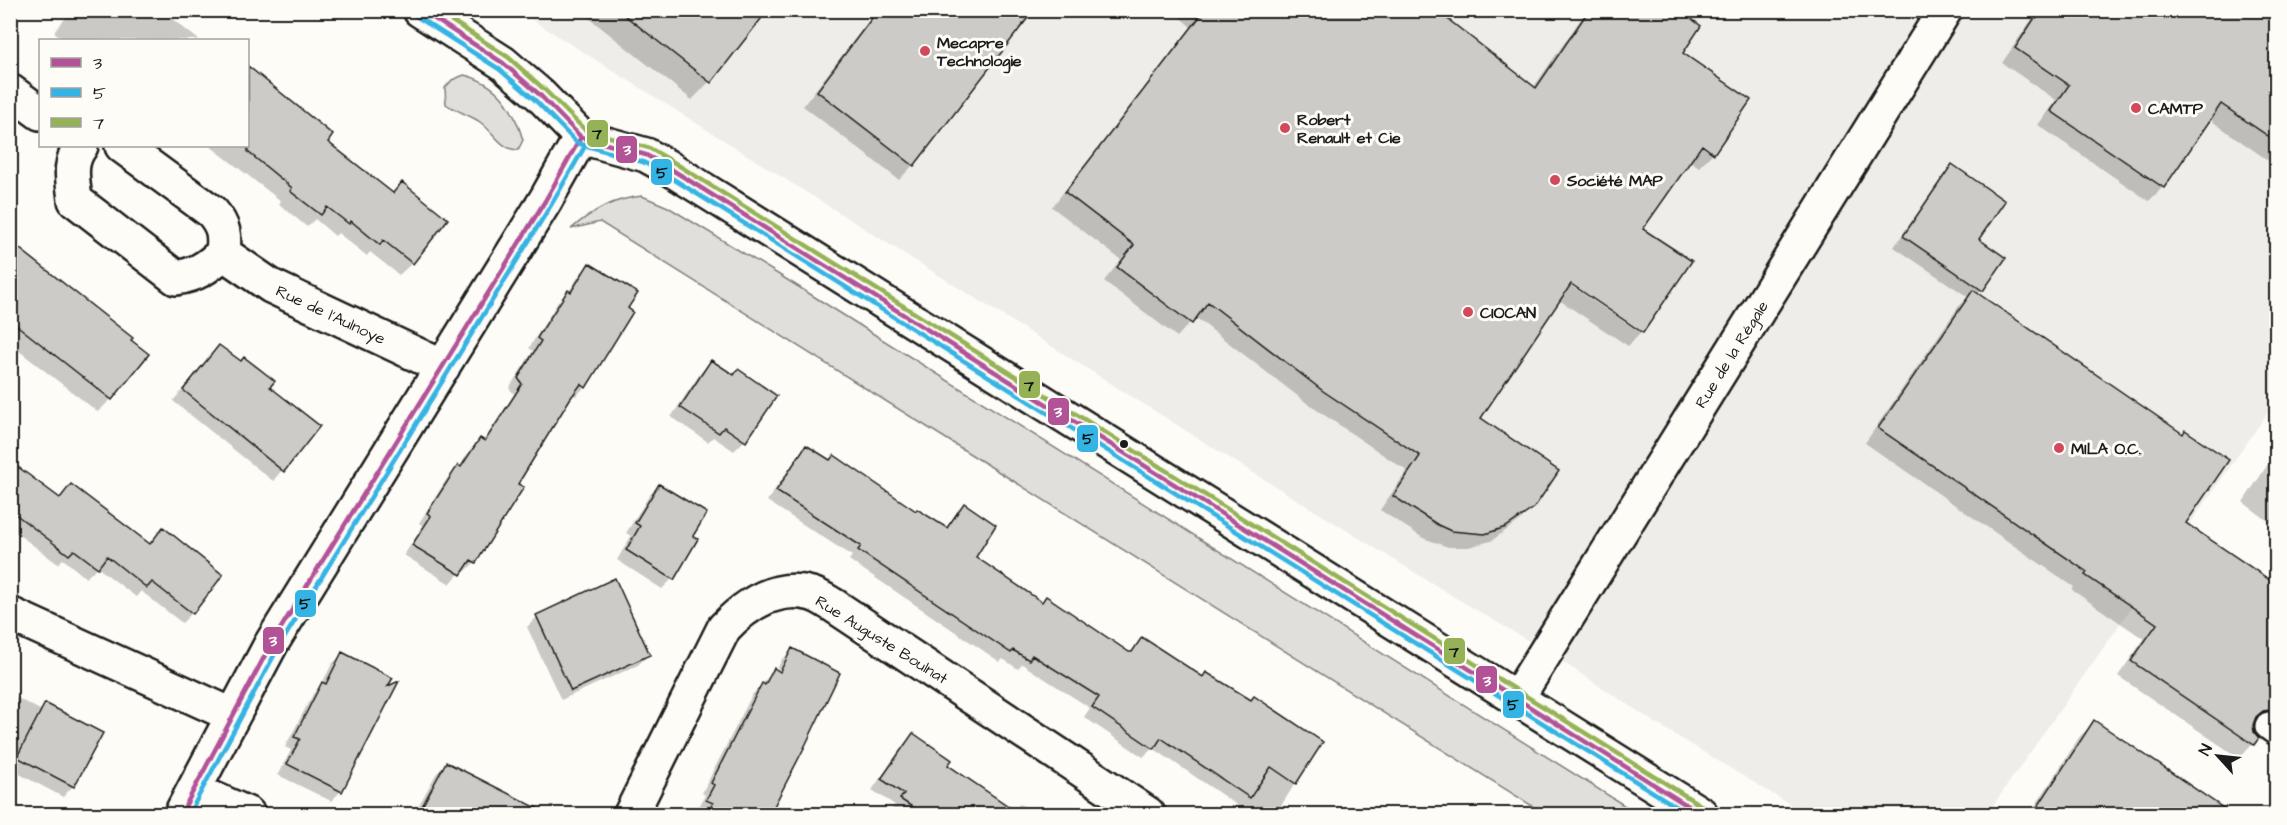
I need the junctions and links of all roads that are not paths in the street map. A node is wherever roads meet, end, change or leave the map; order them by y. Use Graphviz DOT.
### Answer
graph roads {
  1 [pos="420,10"];
  2 [pos="1946,10"];
  3 [pos="10,91"];
  4 [pos="39,112"];
  5 [pos="581,137"];
  6 [pos="80,147"];
  7 [pos="123,147"];
  8 [pos="223,253"];
  9 [pos="443,367"];
  10 [pos="10,614"];
  11 [pos="1517,698"];
  12 [pos="232,715"];
  13 [pos="188,802"];
  14 [pos="248,814"];
  15 [pos="631,814"];
  16 [pos="1149,814"];
  17 [pos="1701,814"];
  1 -- 5 [label="street"];
  2 -- 11 [label="street, Rue de la Régale"];
  3 -- 4 [label="street"];
  5 -- 9 [label="street"];
  5 -- 11 [label="street"];
  6 -- 8 [label="street"];
  7 -- 8 [label="street"];
  8 -- 9 [label="street, Rue de l'Aulnoye"];
  9 -- 12 [label="street"];
  10 -- 12 [label="street"];
  11 -- 17 [label="street"];
  12 -- 13 [label="street"];
  13 -- 14 [label="street"];
  15 -- 16 [label="street, Rue Auguste Boulnat"];
}
